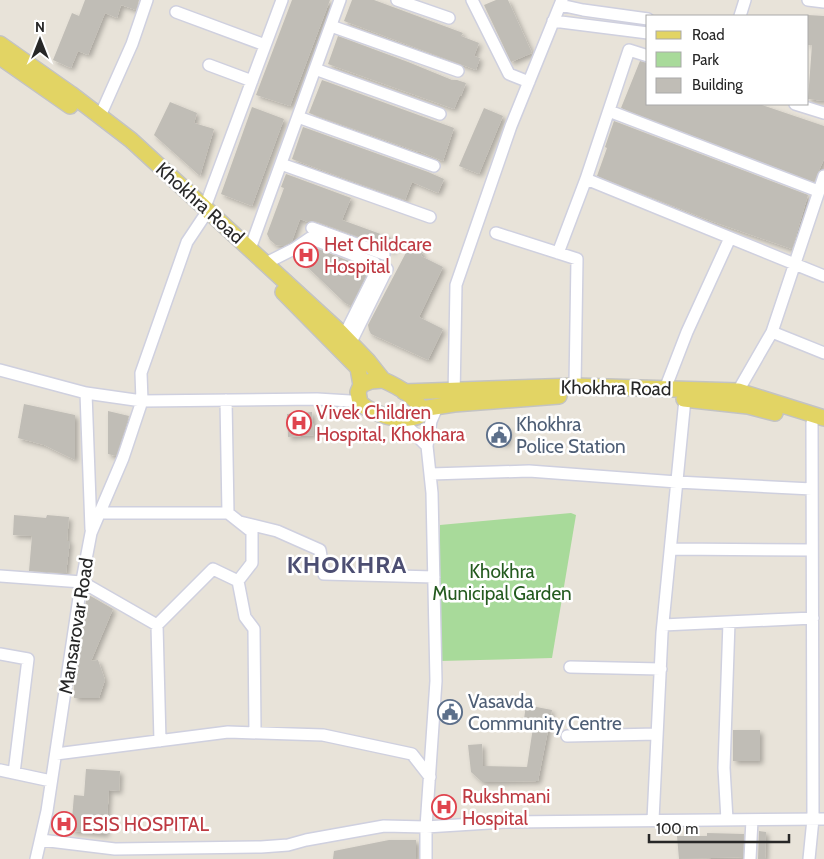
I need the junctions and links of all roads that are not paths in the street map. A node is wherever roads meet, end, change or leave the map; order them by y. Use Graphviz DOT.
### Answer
graph roads {
  1 [pos="147,0"];
  2 [pos="282,0"];
  3 [pos="340,0"];
  4 [pos="397,0"];
  5 [pos="472,0"];
  6 [pos="745,0"];
  7 [pos="808,0"];
  8 [pos="561,2"];
  9 [pos="824,2"];
  10 [pos="176,12"];
  11 [pos="740,15"];
  12 [pos="449,18"];
  13 [pos="646,19"];
  14 [pos="553,21"];
  15 [pos="331,26"];
  16 [pos="646,33"];
  17 [pos="0,44"];
  18 [pos="265,45"];
  19 [pos="646,55"];
  20 [pos="0,57"];
  21 [pos="209,65"];
  22 [pos="315,69"];
  23 [pos="458,71"];
  24 [pos="252,81"];
  25 [pos="528,82"];
  26 [pos="809,101"];
  27 [pos="798,105"];
  28 [pos="824,105"];
  29 [pos="608,111"];
  30 [pos="824,113"];
  31 [pos="440,114"];
  32 [pos="100,116"];
  33 [pos="298,118"];
  34 [pos="281,164"];
  35 [pos="434,166"];
  36 [pos="824,176"];
  37 [pos="586,179"];
  38 [pos="818,192"];
  39 [pos="204,213"];
  40 [pos="430,217"];
  41 [pos="312,228"];
  42 [pos="496,233"];
  43 [pos="730,238"];
  44 [pos="250,249"];
  45 [pos="558,253"];
  46 [pos="266,263"];
  47 [pos="381,264"];
  48 [pos="795,264"];
  49 [pos="824,276"];
  50 [pos="772,332"];
  51 [pos="347,339"];
  52 [pos="824,352"];
  53 [pos="0,370"];
  54 [pos="383,380"];
  55 [pos="575,386"];
  56 [pos="360,389"];
  57 [pos="665,389"];
  58 [pos="404,392"];
  59 [pos="86,393"];
  60 [pos="454,397"];
  61 [pos="737,398"];
  62 [pos="685,399"];
  63 [pos="226,400"];
  64 [pos="316,400"];
  65 [pos="142,401"];
  66 [pos="437,407"];
  67 [pos="421,409"];
  68 [pos="369,410"];
  69 [pos="399,418"];
  70 [pos="820,423"];
  71 [pos="427,446"];
  72 [pos="431,474"];
  73 [pos="677,482"];
  74 [pos="812,489"];
  75 [pos="100,513"];
  76 [pos="228,513"];
  77 [pos="240,522"];
  78 [pos="91,533"];
  79 [pos="671,549"];
  80 [pos="812,550"];
  81 [pos="0,576"];
  82 [pos="434,577"];
  83 [pos="238,580"];
  84 [pos="82,582"];
  85 [pos="818,597"];
  86 [pos="813,618"];
  87 [pos="729,622"];
  88 [pos="157,625"];
  89 [pos="663,625"];
  90 [pos="0,654"];
  91 [pos="818,664"];
  92 [pos="570,667"];
  93 [pos="661,669"];
  94 [pos="818,729"];
  95 [pos="255,732"];
  96 [pos="657,734"];
  97 [pos="567,736"];
  98 [pos="160,741"];
  99 [pos="56,754"];
  100 [pos="0,770"];
  101 [pos="14,773"];
  102 [pos="430,777"];
  103 [pos="52,782"];
  104 [pos="819,819"];
  105 [pos="653,820"];
  106 [pos="727,820"];
  107 [pos="752,820"];
  108 [pos="426,827"];
  109 [pos="41,840"];
  110 [pos="154,854"];
  111 [pos="36,859"];
  112 [pos="426,859"];
  113 [pos="750,859"];
  114 [pos="809,859"];
  1 -- 32 [label="street"];
  2 -- 18 [label="street"];
  3 -- 15 [label="street"];
  4 -- 12 [label="street"];
  5 -- 25 [label="street"];
  6 -- 11 [label="street"];
  7 -- 9 [label="street"];
  8 -- 13 [label="street"];
  8 -- 14 [label="street"];
  10 -- 18 [label="street"];
  14 -- 16 [label="street"];
  14 -- 25 [label="street"];
  15 -- 22 [label="street"];
  15 -- 23 [label="street"];
  17 -- 32 [label="main road, Khokhra Road"];
  18 -- 24 [label="street"];
  19 -- 29 [label="street"];
  20 -- 39 [label="main road, Khokhra Road"];
  21 -- 24 [label="street"];
  22 -- 31 [label="street"];
  22 -- 33 [label="street"];
  24 -- 39 [label="street"];
  25 -- 60 [label="street"];
  26 -- 28 [label="street"];
  27 -- 30 [label="street"];
  29 -- 37 [label="street"];
  29 -- 38 [label="street"];
  32 -- 39 [label="main road, Khokhra Road"];
  33 -- 34 [label="street"];
  33 -- 35 [label="street"];
  34 -- 40 [label="street"];
  34 -- 44 [label="street"];
  36 -- 38 [label="street"];
  37 -- 43 [label="street"];
  37 -- 45 [label="street"];
  38 -- 48 [label="street"];
  39 -- 44 [label="main road, Khokhra Road"];
  39 -- 56 [label="main road, Khokhra Road"];
  39 -- 65 [label="street"];
  41 -- 47 [label="street"];
  42 -- 45 [label="street"];
  43 -- 48 [label="street"];
  43 -- 57 [label="street"];
  44 -- 46 [label="main road, Khokhra Road"];
  45 -- 55 [label="street"];
  46 -- 47 [label="street"];
  46 -- 51 [label="main road, Khokhra Road"];
  47 -- 51 [label="street"];
  48 -- 49 [label="street"];
  48 -- 50 [label="street"];
  50 -- 52 [label="street"];
  50 -- 61 [label="street"];
  51 -- 54 [label="main road, Khokhra Road"];
  53 -- 59 [label="street"];
  54 -- 56 [label="main road"];
  54 -- 58 [label="main road"];
  55 -- 57 [label="main road, Khokhra Road"];
  55 -- 60 [label="main road, Khokhra Road"];
  56 -- 64 [label="street"];
  56 -- 68 [label="main road, Khokhra Road"];
  57 -- 61 [label="main road, Khokhra Road"];
  58 -- 60 [label="main road, Khokhra Road"];
  58 -- 67 [label="main road"];
  59 -- 65 [label="street"];
  59 -- 78 [label="street"];
  60 -- 62 [label="main road, Khokhra Road"];
  60 -- 66 [label="main road, Khokhra Road"];
  61 -- 62 [label="main road, Khokhra Road"];
  61 -- 70 [label="main road, Khokhra Road"];
  62 -- 73 [label="street"];
  63 -- 64 [label="street"];
  63 -- 65 [label="street"];
  63 -- 76 [label="street"];
  64 -- 68 [label="street"];
  65 -- 75 [label="street, Mansarovar Road"];
  66 -- 67 [label="main road, Khokhra Road"];
  66 -- 71 [label="street"];
  67 -- 69 [label="main road, Khokhra Road"];
  68 -- 69 [label="main road"];
  69 -- 71 [label="street"];
  70 -- 74 [label="street"];
  71 -- 72 [label="street"];
  72 -- 73 [label="street"];
  72 -- 82 [label="street"];
  73 -- 74 [label="street"];
  73 -- 79 [label="street"];
  74 -- 80 [label="street"];
  75 -- 76 [label="street"];
  75 -- 78 [label="street, Mansarovar Road"];
  76 -- 77 [label="street"];
  77 -- 82 [label="street"];
  77 -- 83 [label="street"];
  78 -- 84 [label="street, Mansarovar Road"];
  79 -- 80 [label="street"];
  79 -- 89 [label="street"];
  80 -- 85 [label="street"];
  81 -- 84 [label="street"];
  82 -- 102 [label="street"];
  83 -- 88 [label="street"];
  83 -- 95 [label="street"];
  84 -- 88 [label="street"];
  84 -- 99 [label="street, Mansarovar Road"];
  85 -- 86 [label="street"];
  86 -- 87 [label="street"];
  86 -- 91 [label="street"];
  87 -- 89 [label="street"];
  87 -- 106 [label="street"];
  88 -- 98 [label="street"];
  89 -- 93 [label="street"];
  90 -- 101 [label="street"];
  91 -- 94 [label="street"];
  92 -- 93 [label="street"];
  93 -- 96 [label="street"];
  94 -- 104 [label="street"];
  95 -- 98 [label="street"];
  95 -- 102 [label="street"];
  96 -- 97 [label="street"];
  96 -- 105 [label="street"];
  98 -- 99 [label="street"];
  99 -- 103 [label="street, Mansarovar Road"];
  100 -- 101 [label="street"];
  101 -- 103 [label="street"];
  102 -- 108 [label="street"];
  103 -- 109 [label="street, Mansarovar Road"];
  104 -- 107 [label="street"];
  104 -- 114 [label="street"];
  105 -- 106 [label="street"];
  105 -- 108 [label="street"];
  106 -- 107 [label="street"];
  107 -- 113 [label="street"];
  108 -- 110 [label="street"];
  108 -- 112 [label="street"];
  109 -- 110 [label="street"];
  109 -- 111 [label="street, Mansarovar Road"];
}
